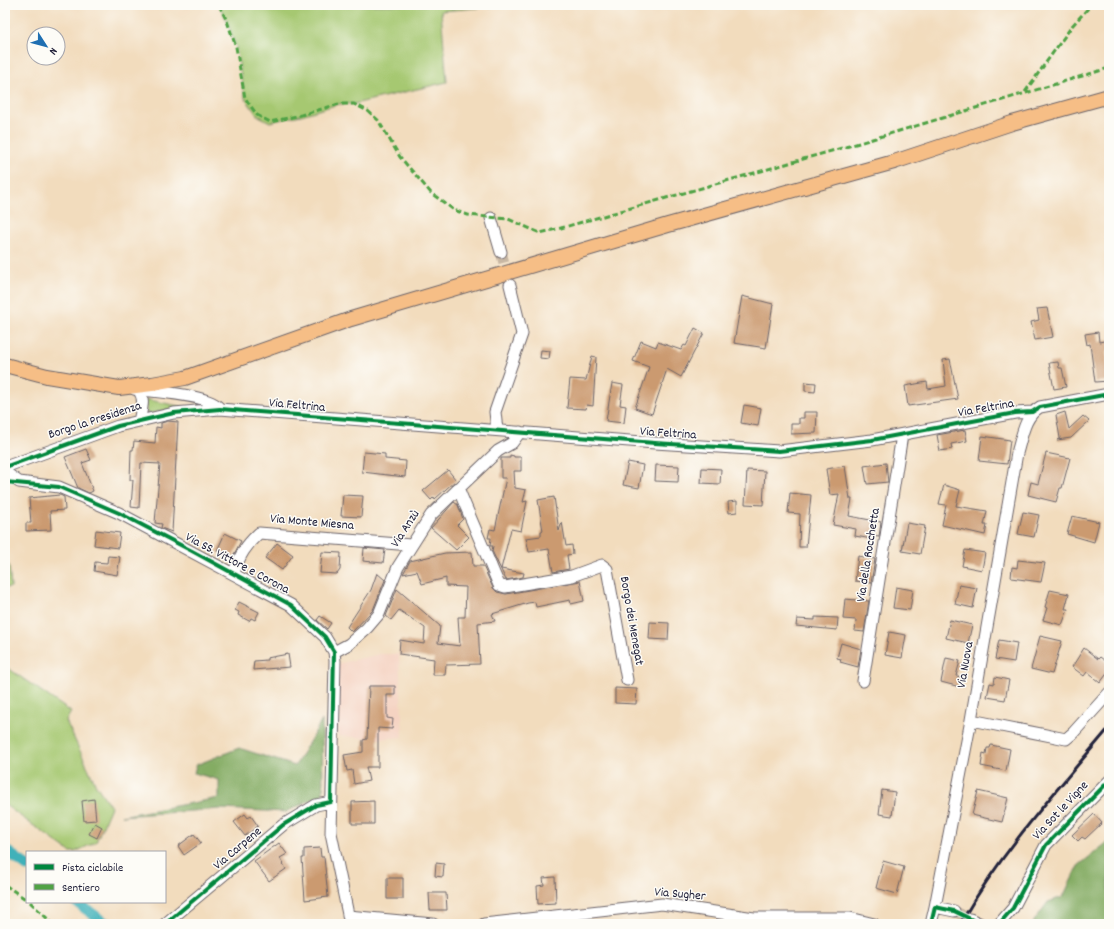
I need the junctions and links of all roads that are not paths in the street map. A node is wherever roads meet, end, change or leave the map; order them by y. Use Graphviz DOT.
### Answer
graph roads {
  1 [pos="1109,96"];
  2 [pos="491,218"];
  3 [pos="501,252"];
  4 [pos="510,285"];
  5 [pos="5,365"];
  6 [pos="119,388"];
  7 [pos="138,390"];
  8 [pos="1109,394"];
  9 [pos="220,409"];
  10 [pos="1032,412"];
  11 [pos="139,421"];
  12 [pos="497,430"];
  13 [pos="520,432"];
  14 [pos="902,435"];
  15 [pos="5,467"];
  16 [pos="5,472"];
  17 [pos="5,482"];
  18 [pos="19,482"];
  19 [pos="458,488"];
  20 [pos="411,545"];
  21 [pos="234,573"];
  22 [pos="334,652"];
  23 [pos="627,680"];
  24 [pos="863,681"];
  25 [pos="1109,693"];
  26 [pos="971,720"];
  27 [pos="1109,781"];
  28 [pos="331,802"];
  29 [pos="936,907"];
  30 [pos="954,911"];
  31 [pos="970,919"];
  32 [pos="349,920"];
  33 [pos="165,924"];
  34 [pos="433,924"];
  35 [pos="484,924"];
  36 [pos="874,924"];
  37 [pos="931,924"];
  38 [pos="981,924"];
  39 [pos="999,924"];
  1 -- 6 [label="main road, Via Feltrina"];
  2 -- 3 [label="street"];
  4 -- 12 [label="street"];
  5 -- 6 [label="main road, Via Feltrina"];
  6 -- 7 [label="street, Via Feltrina"];
  7 -- 9 [label="street, Via Feltrina"];
  7 -- 11 [label="street"];
  8 -- 10 [label="street, Via Feltrina"];
  9 -- 11 [label="street, Borgo la Presidenza"];
  9 -- 12 [label="street, Via Feltrina"];
  10 -- 14 [label="street, Via Feltrina"];
  10 -- 26 [label="street, Via Nuova"];
  11 -- 15 [label="street, Borgo la Presidenza"];
  12 -- 13 [label="street, Via Feltrina"];
  13 -- 14 [label="street, Via Feltrina"];
  13 -- 19 [label="street, Via Anzù"];
  14 -- 24 [label="street, Via della Rocchetta"];
  16 -- 18 [label="street, Via SS. Vittore e Corona"];
  17 -- 18 [label="street"];
  18 -- 21 [label="street, Via SS. Vittore e Corona"];
  19 -- 20 [label="street, Via Anzù"];
  19 -- 23 [label="street, Borgo dei Menegat"];
  20 -- 21 [label="street, Via Monte Miesna"];
  20 -- 22 [label="street, Via Anzù"];
  21 -- 22 [label="street, Via SS. Vittore e Corona"];
  22 -- 28 [label="street"];
  25 -- 26 [label="street"];
  26 -- 29 [label="street, Via Nuova"];
  27 -- 39 [label="street, Via Sot le Vigne"];
  28 -- 32 [label="street"];
  28 -- 33 [label="street, Via Carpene"];
  29 -- 30 [label="street"];
  29 -- 37 [label="street, Via Nuova"];
  31 -- 38 [label="street"];
  32 -- 34 [label="street"];
  35 -- 36 [label="street, Via Sugher"];
}
